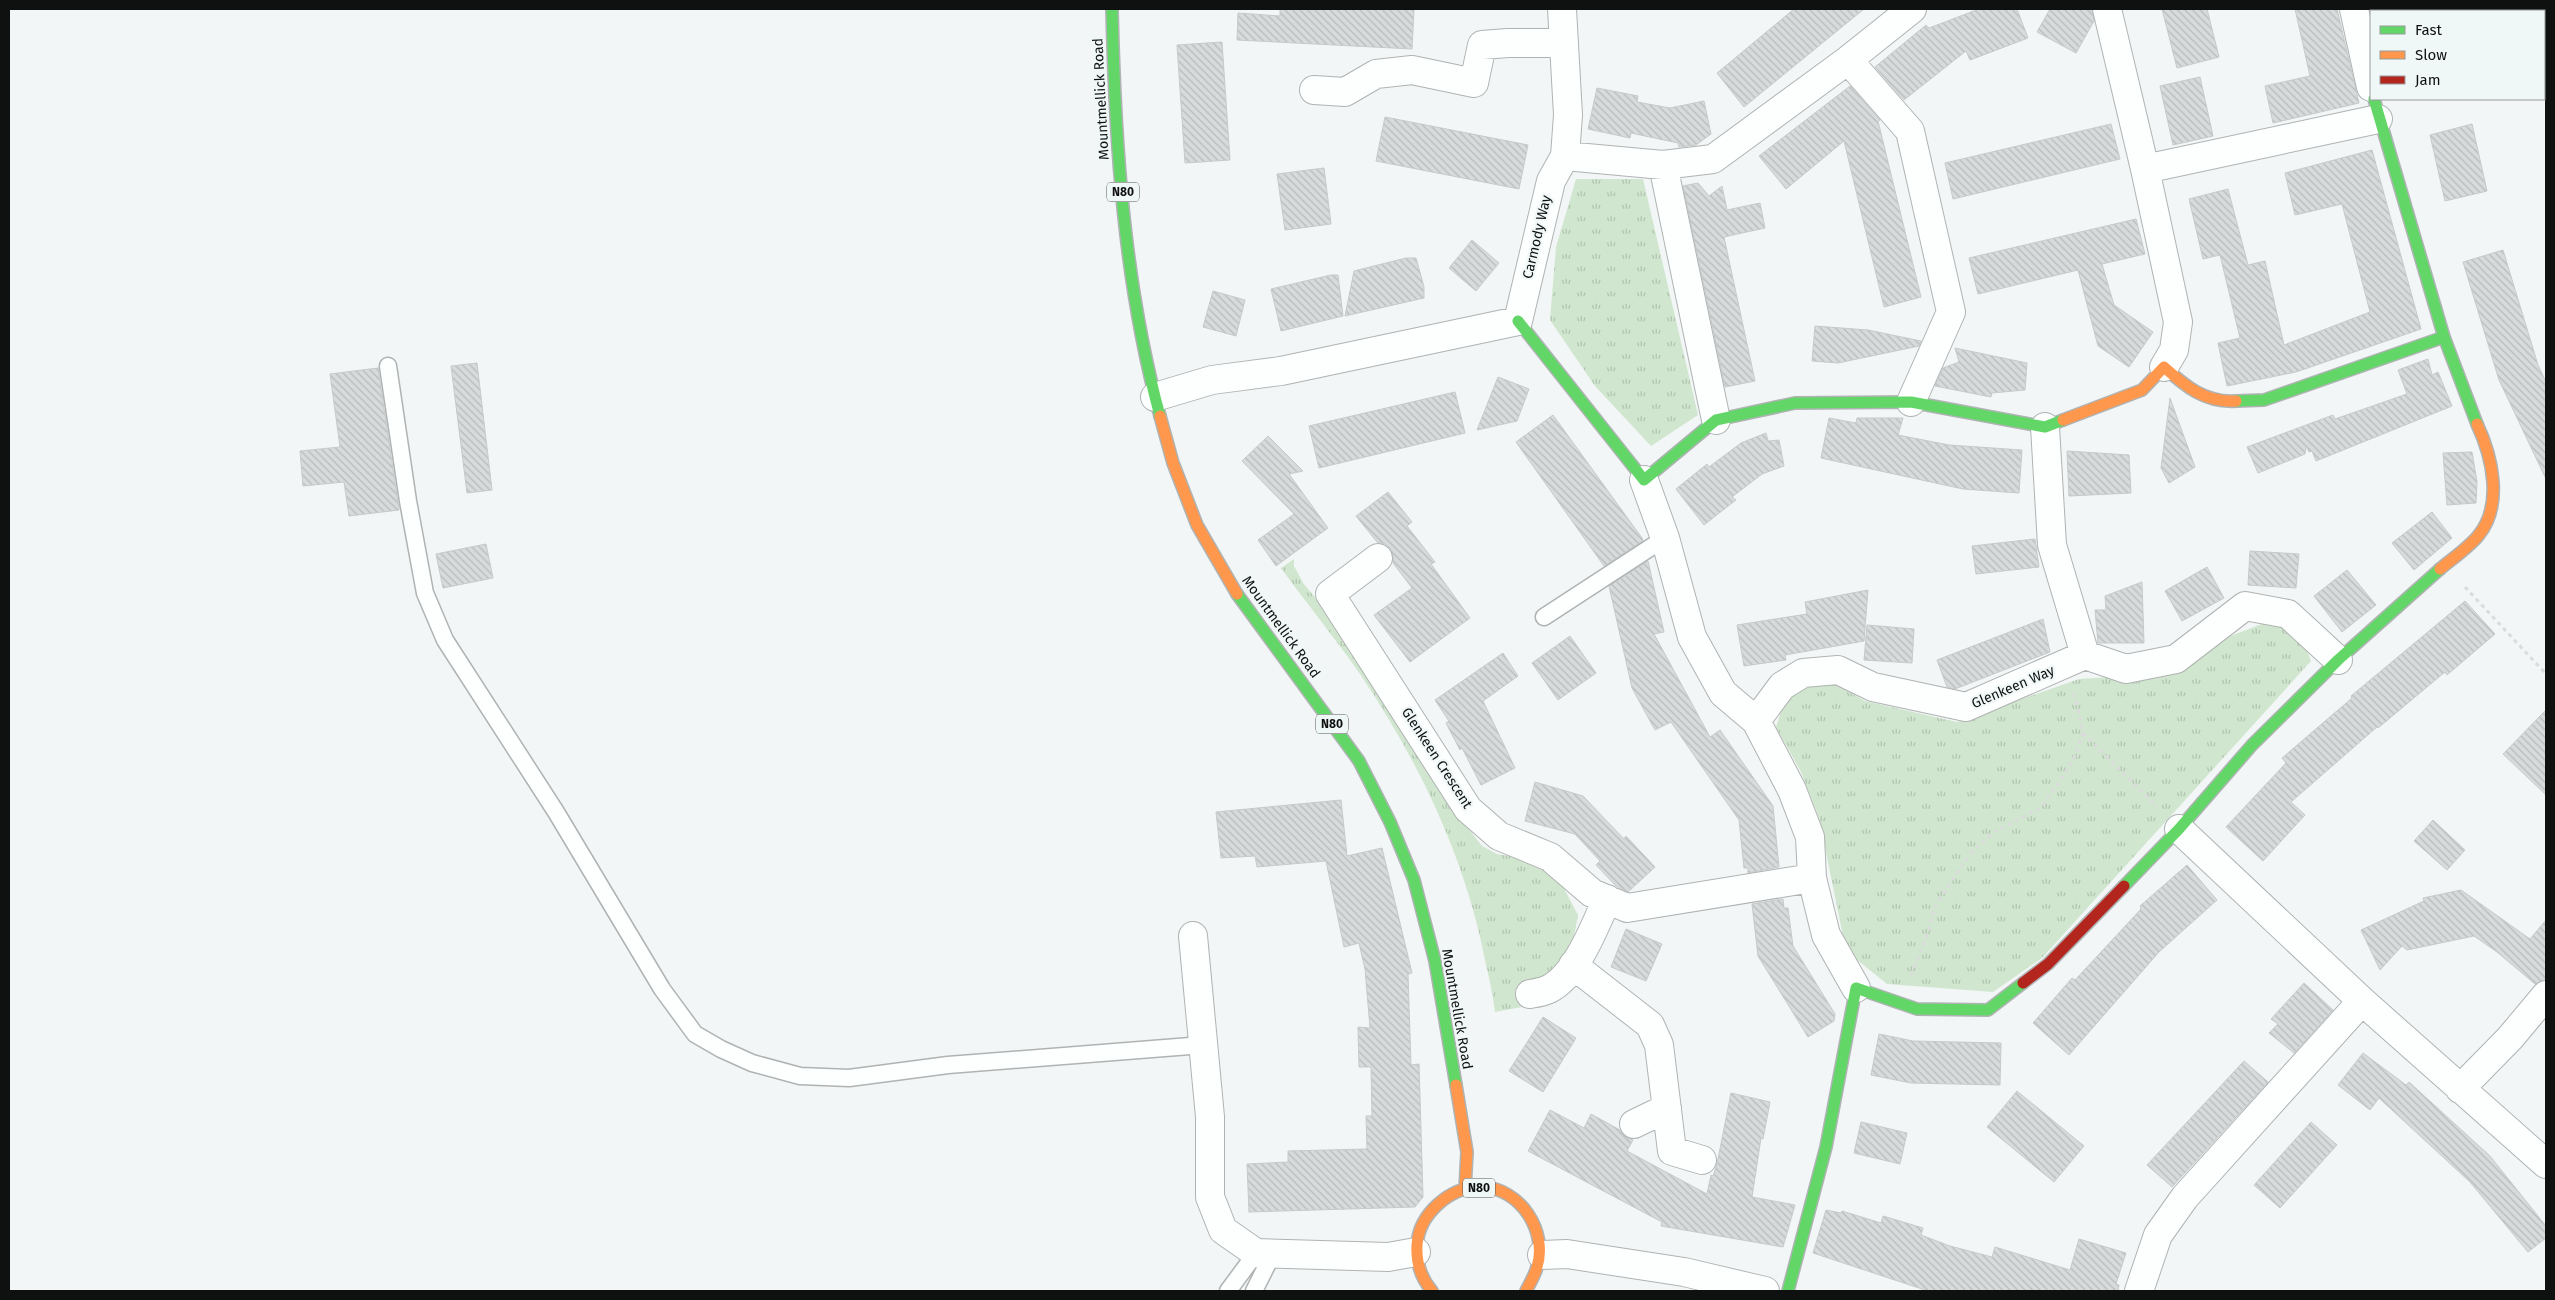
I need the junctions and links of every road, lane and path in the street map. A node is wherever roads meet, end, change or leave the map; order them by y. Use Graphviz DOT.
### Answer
graph roads {
  1 [pos="1112,9"];
  2 [pos="1562,9"];
  3 [pos="1912,9"];
  4 [pos="2107,9"];
  5 [pos="2354,9"];
  6 [pos="1564,44"];
  7 [pos="1848,60"];
  8 [pos="2370,82"];
  9 [pos="1314,90"];
  10 [pos="2376,109"];
  11 [pos="1565,156"];
  12 [pos="1663,165"];
  13 [pos="2145,170"];
  14 [pos="1518,321"];
  15 [pos="2444,337"];
  16 [pos="388,366"];
  17 [pos="2164,367"];
  18 [pos="1154,398"];
  19 [pos="1911,402"];
  20 [pos="1716,420"];
  21 [pos="2045,427"];
  22 [pos="1644,480"];
  23 [pos="1665,538"];
  24 [pos="1378,558"];
  25 [pos="2444,564"];
  26 [pos="1544,616"];
  27 [pos="2077,659"];
  28 [pos="2338,660"];
  29 [pos="2546,674"];
  30 [pos="1756,721"];
  31 [pos="2083,734"];
  32 [pos="2179,829"];
  33 [pos="1812,878"];
  34 [pos="1607,899"];
  35 [pos="1193,936"];
  36 [pos="1573,965"];
  37 [pos="1856,988"];
  38 [pos="1530,994"];
  39 [pos="2546,995"];
  40 [pos="2362,1001"];
  41 [pos="1899,1003"];
  42 [pos="1203,1045"];
  43 [pos="2460,1089"];
  44 [pos="1667,1108"];
  45 [pos="1634,1124"];
  46 [pos="1702,1160"];
  47 [pos="2546,1164"];
  48 [pos="1465,1188"];
  49 [pos="1416,1252"];
  50 [pos="1265,1253"];
  51 [pos="1542,1255"];
  52 [pos="1228,1291"];
  53 [pos="1254,1291"];
  54 [pos="1432,1291"];
  55 [pos="1526,1291"];
  56 [pos="1765,1291"];
  57 [pos="1788,1291"];
  58 [pos="2139,1291"];
  1 -- 18 [label="street, Mountmellick Road / N80"];
  2 -- 6 [label="street"];
  3 -- 7 [label="street"];
  4 -- 13 [label="street"];
  5 -- 8 [label="street"];
  6 -- 9 [label="street"];
  6 -- 11 [label="street"];
  7 -- 12 [label="street"];
  7 -- 19 [label="street"];
  10 -- 13 [label="street"];
  10 -- 15 [label="street"];
  11 -- 12 [label="street"];
  11 -- 14 [label="street, Carmody Way"];
  12 -- 20 [label="street"];
  13 -- 17 [label="street"];
  14 -- 18 [label="street"];
  14 -- 22 [label="street"];
  15 -- 17 [label="street"];
  15 -- 25 [label="street"];
  16 -- 42 [label="lane"];
  17 -- 21 [label="street"];
  18 -- 48 [label="street, Mountmellick Road / N80"];
  19 -- 20 [label="street"];
  19 -- 21 [label="street"];
  20 -- 22 [label="street"];
  21 -- 27 [label="street"];
  22 -- 23 [label="street"];
  23 -- 26 [label="lane"];
  23 -- 30 [label="street"];
  24 -- 34 [label="street, Glenkeen Crescent"];
  25 -- 28 [label="street"];
  25 -- 29 [label="path"];
  27 -- 28 [label="street"];
  27 -- 30 [label="street, Glenkeen Way"];
  27 -- 31 [label="path"];
  28 -- 32 [label="street"];
  30 -- 33 [label="street"];
  31 -- 32 [label="path"];
  31 -- 41 [label="path"];
  32 -- 40 [label="street"];
  32 -- 41 [label="street"];
  33 -- 34 [label="street, Glenkeen Crescent"];
  33 -- 37 [label="street"];
  34 -- 36 [label="street"];
  35 -- 42 [label="street"];
  36 -- 38 [label="street"];
  36 -- 44 [label="street"];
  37 -- 41 [label="street"];
  37 -- 57 [label="street"];
  39 -- 43 [label="street"];
  40 -- 43 [label="street"];
  40 -- 58 [label="street"];
  42 -- 50 [label="street"];
  43 -- 47 [label="street"];
  44 -- 45 [label="street"];
  44 -- 46 [label="street"];
  48 -- 49 [label="street, N80"];
  48 -- 51 [label="street, N80"];
  49 -- 50 [label="street"];
  49 -- 54 [label="street, N80"];
  50 -- 52 [label="lane"];
  50 -- 53 [label="lane"];
  51 -- 55 [label="street, N80"];
  51 -- 56 [label="street"];
}
